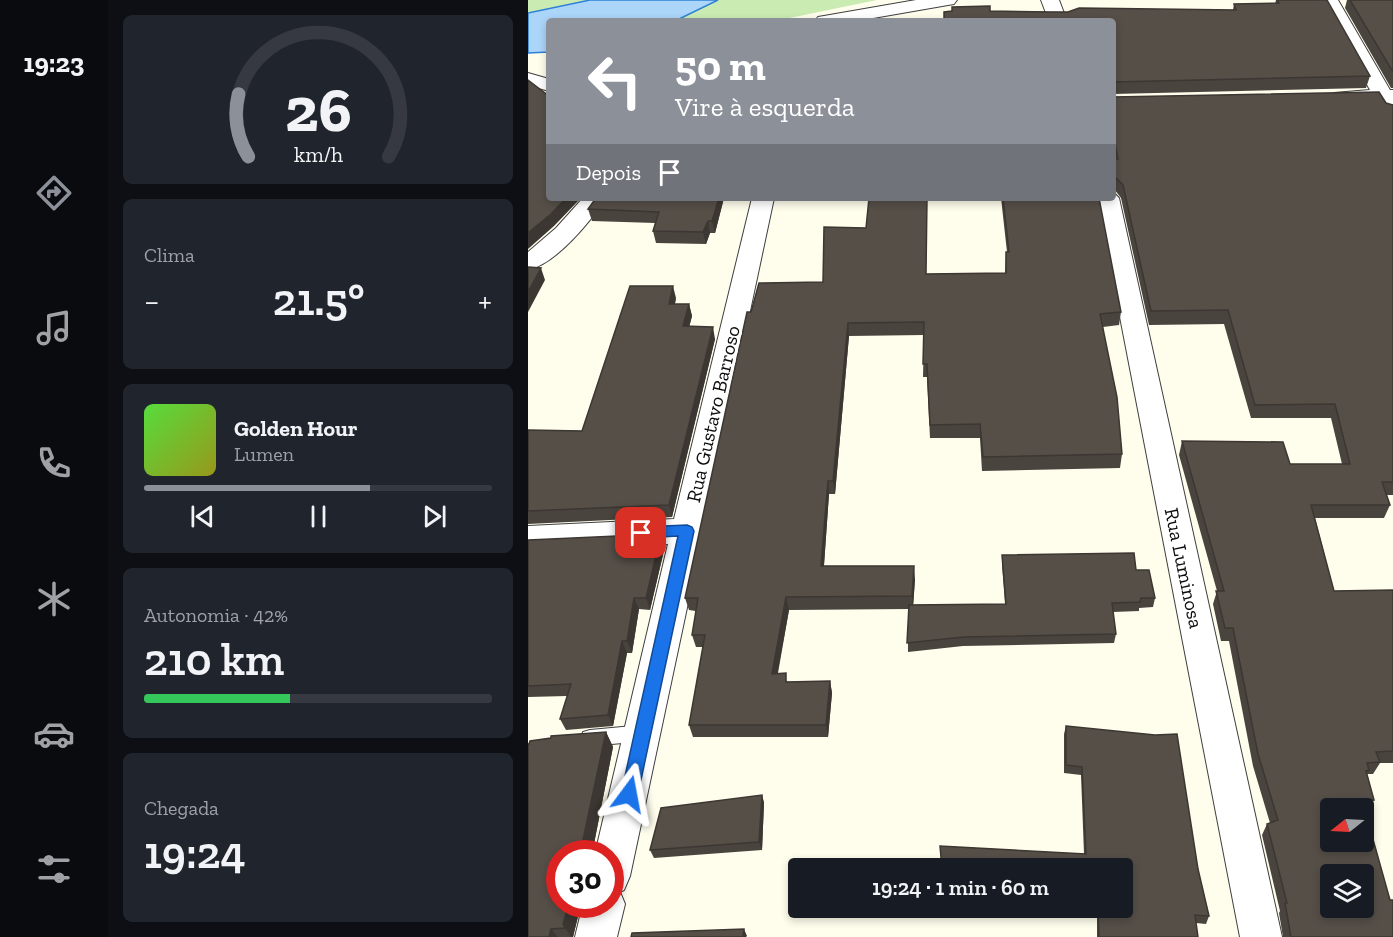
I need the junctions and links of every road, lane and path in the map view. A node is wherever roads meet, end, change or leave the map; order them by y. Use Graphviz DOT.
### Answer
graph roads {
  1 [pos="948,0"];
  2 [pos="1050,0"];
  3 [pos="1329,0"];
  4 [pos="842,18"];
  5 [pos="1057,18"];
  6 [pos="546,73"];
  7 [pos="528,77"];
  8 [pos="546,84"];
  9 [pos="1324,97"];
  10 [pos="1390,102"];
  11 [pos="593,201"];
  12 [pos="763,201"];
  13 [pos="1109,201"];
  14 [pos="528,263"];
  15 [pos="687,531"];
  16 [pos="528,538"];
  17 [pos="644,733"];
  18 [pos="574,740"];
  19 [pos="619,840"];
  20 [pos="601,918"];
  21 [pos="596,937"];
  22 [pos="1261,937"];
  1 -- 4 [label="street"];
  2 -- 5 [label="street"];
  3 -- 10 [label="street"];
  6 -- 7 [label="street"];
  7 -- 8 [label="street"];
  9 -- 10 [label="street"];
  11 -- 14 [label="street"];
  12 -- 15 [label="street, Rua Gustavo Barroso"];
  13 -- 22 [label="street, Rua Luminosa"];
  15 -- 16 [label="street"];
  15 -- 17 [label="street, Rua Gustavo Barroso"];
  17 -- 18 [label="lane"];
  17 -- 19 [label="street, Rua Gustavo Barroso"];
  20 -- 21 [label="street"];
}
